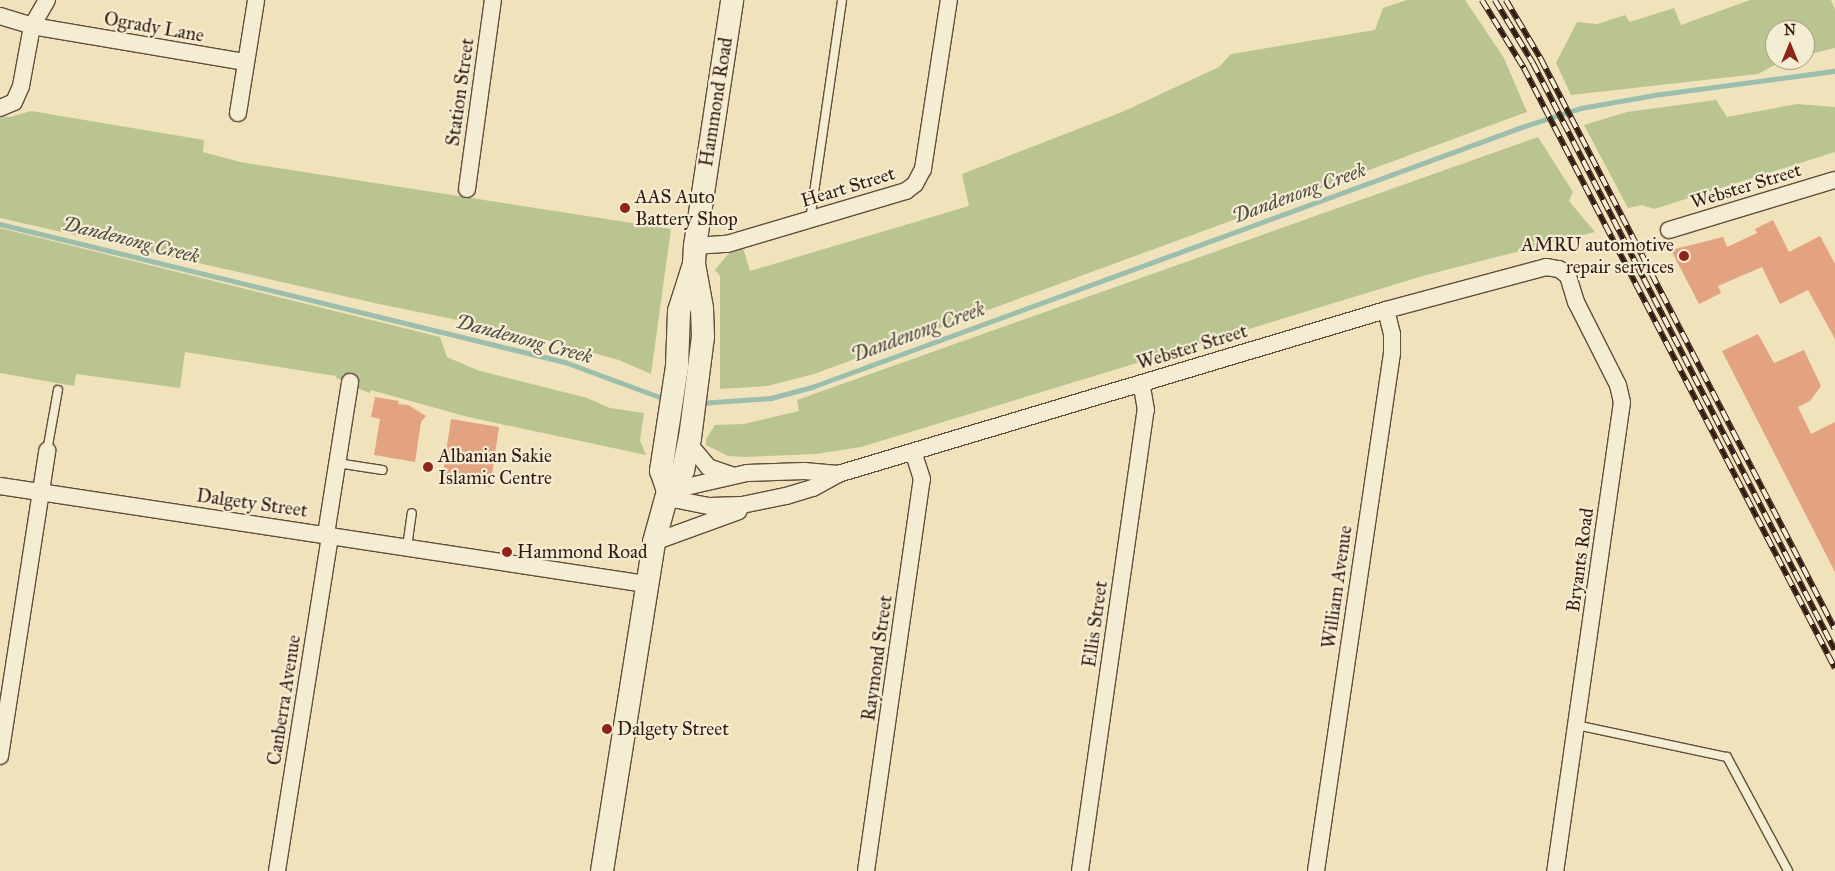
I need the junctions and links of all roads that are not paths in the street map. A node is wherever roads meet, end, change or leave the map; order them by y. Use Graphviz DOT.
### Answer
graph roads {
  1 [pos="47,0"];
  2 [pos="256,0"];
  3 [pos="493,0"];
  4 [pos="732,0"];
  5 [pos="842,0"];
  6 [pos="949,0"];
  7 [pos="0,16"];
  8 [pos="32,26"];
  9 [pos="244,62"];
  10 [pos="7,105"];
  11 [pos="238,113"];
  12 [pos="1835,180"];
  13 [pos="467,189"];
  14 [pos="810,220"];
  15 [pos="1669,230"];
  16 [pos="695,255"];
  17 [pos="1560,269"];
  18 [pos="1386,310"];
  19 [pos="350,382"];
  20 [pos="1141,383"];
  21 [pos="58,390"];
  22 [pos="689,441"];
  23 [pos="47,451"];
  24 [pos="913,452"];
  25 [pos="337,463"];
  26 [pos="382,470"];
  27 [pos="838,474"];
  28 [pos="732,475"];
  29 [pos="0,486"];
  30 [pos="668,491"];
  31 [pos="40,492"];
  32 [pos="762,502"];
  33 [pos="412,512"];
  34 [pos="328,535"];
  35 [pos="654,542"];
  36 [pos="407,547"];
  37 [pos="646,584"];
  38 [pos="1576,725"];
  39 [pos="0,756"];
  40 [pos="278,871"];
  41 [pos="602,871"];
  42 [pos="866,871"];
  43 [pos="1080,871"];
  44 [pos="1316,871"];
  45 [pos="1555,871"];
  46 [pos="1788,871"];
  1 -- 8 [label="street"];
  2 -- 9 [label="street"];
  3 -- 13 [label="street, Station Street"];
  4 -- 16 [label="main road, Hammond Road"];
  5 -- 14 [label="lane"];
  6 -- 14 [label="street, Heart Street"];
  7 -- 8 [label="street, Ogrady Lane"];
  8 -- 9 [label="street, Ogrady Lane"];
  8 -- 10 [label="street"];
  9 -- 11 [label="street"];
  12 -- 15 [label="street, Webster Street"];
  14 -- 16 [label="street, Heart Street"];
  16 -- 22 [label="main road, Hammond Road"];
  16 -- 30 [label="main road, Hammond Road"];
  17 -- 18 [label="street, Webster Street"];
  17 -- 38 [label="street, Bryants Road"];
  18 -- 20 [label="street, Webster Street"];
  18 -- 44 [label="street, William Avenue"];
  19 -- 25 [label="street, Canberra Avenue"];
  20 -- 24 [label="street, Webster Street"];
  20 -- 43 [label="street, Ellis Street"];
  21 -- 23 [label="lane"];
  22 -- 28 [label="street, Webster Street"];
  22 -- 30 [label="main road, Hammond Road"];
  23 -- 31 [label="street"];
  24 -- 27 [label="street, Webster Street"];
  24 -- 42 [label="street, Raymond Street"];
  25 -- 26 [label="lane"];
  25 -- 34 [label="street, Canberra Avenue"];
  27 -- 28 [label="street, Webster Street"];
  27 -- 32 [label="street, Webster Street"];
  28 -- 30 [label="street, Webster Street"];
  29 -- 31 [label="street, Dalgety Street"];
  30 -- 32 [label="street, Webster Street"];
  30 -- 35 [label="main road, Hammond Road"];
  31 -- 34 [label="street, Dalgety Street"];
  31 -- 39 [label="street"];
  32 -- 35 [label="street, Webster Street"];
  33 -- 36 [label="lane"];
  34 -- 36 [label="street, Dalgety Street"];
  34 -- 40 [label="street, Canberra Avenue"];
  35 -- 37 [label="main road, Hammond Road"];
  36 -- 37 [label="street, Dalgety Street"];
  37 -- 41 [label="main road, Hammond Road"];
  38 -- 45 [label="street, Bryants Road"];
  38 -- 46 [label="lane"];
}
